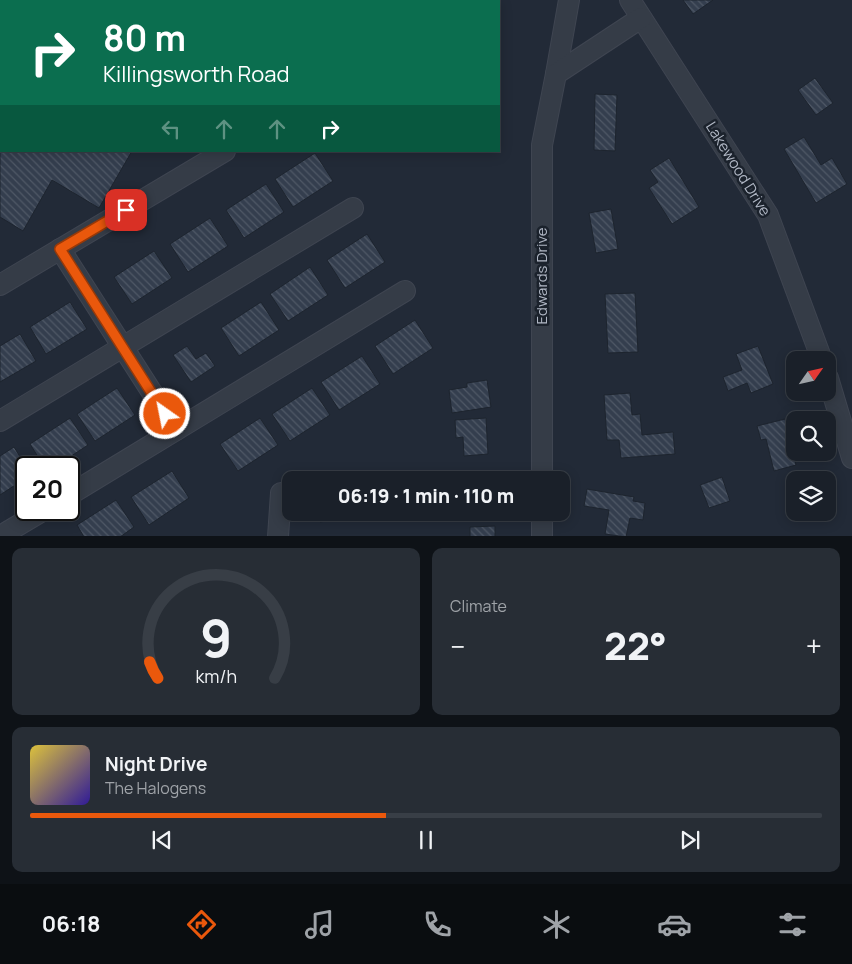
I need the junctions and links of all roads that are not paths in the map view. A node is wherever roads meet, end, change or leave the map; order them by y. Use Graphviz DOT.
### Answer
graph roads {
  1 [pos="569,0"];
  2 [pos="630,0"];
  3 [pos="642,18"];
  4 [pos="556,74"];
  5 [pos="223,152"];
  6 [pos="353,208"];
  7 [pos="60,249"];
  8 [pos="0,285"];
  9 [pos="405,291"];
  10 [pos="122,347"];
  11 [pos="819,351"];
  12 [pos="835,401"];
  13 [pos="0,421"];
  14 [pos="176,430"];
  15 [pos="852,458"];
  16 [pos="542,471"];
  17 [pos="80,488"];
  18 [pos="281,493"];
  19 [pos="26,521"];
  20 [pos="542,521"];
  21 [pos="8,532"];
  22 [pos="278,536"];
  23 [pos="542,536"];
  1 -- 4 [label="street, Edwards Drive"];
  2 -- 3 [label="street, Lakewood Drive"];
  3 -- 4 [label="street"];
  3 -- 11 [label="street, Lakewood Drive"];
  4 -- 16 [label="street, Edwards Drive"];
  5 -- 7 [label="street"];
  6 -- 10 [label="street"];
  7 -- 8 [label="street"];
  7 -- 10 [label="street"];
  9 -- 14 [label="street"];
  10 -- 13 [label="street"];
  10 -- 14 [label="street"];
  12 -- 15 [label="street"];
  14 -- 17 [label="street"];
  18 -- 22 [label="street"];
  19 -- 21 [label="street"];
  20 -- 23 [label="street"];
}
